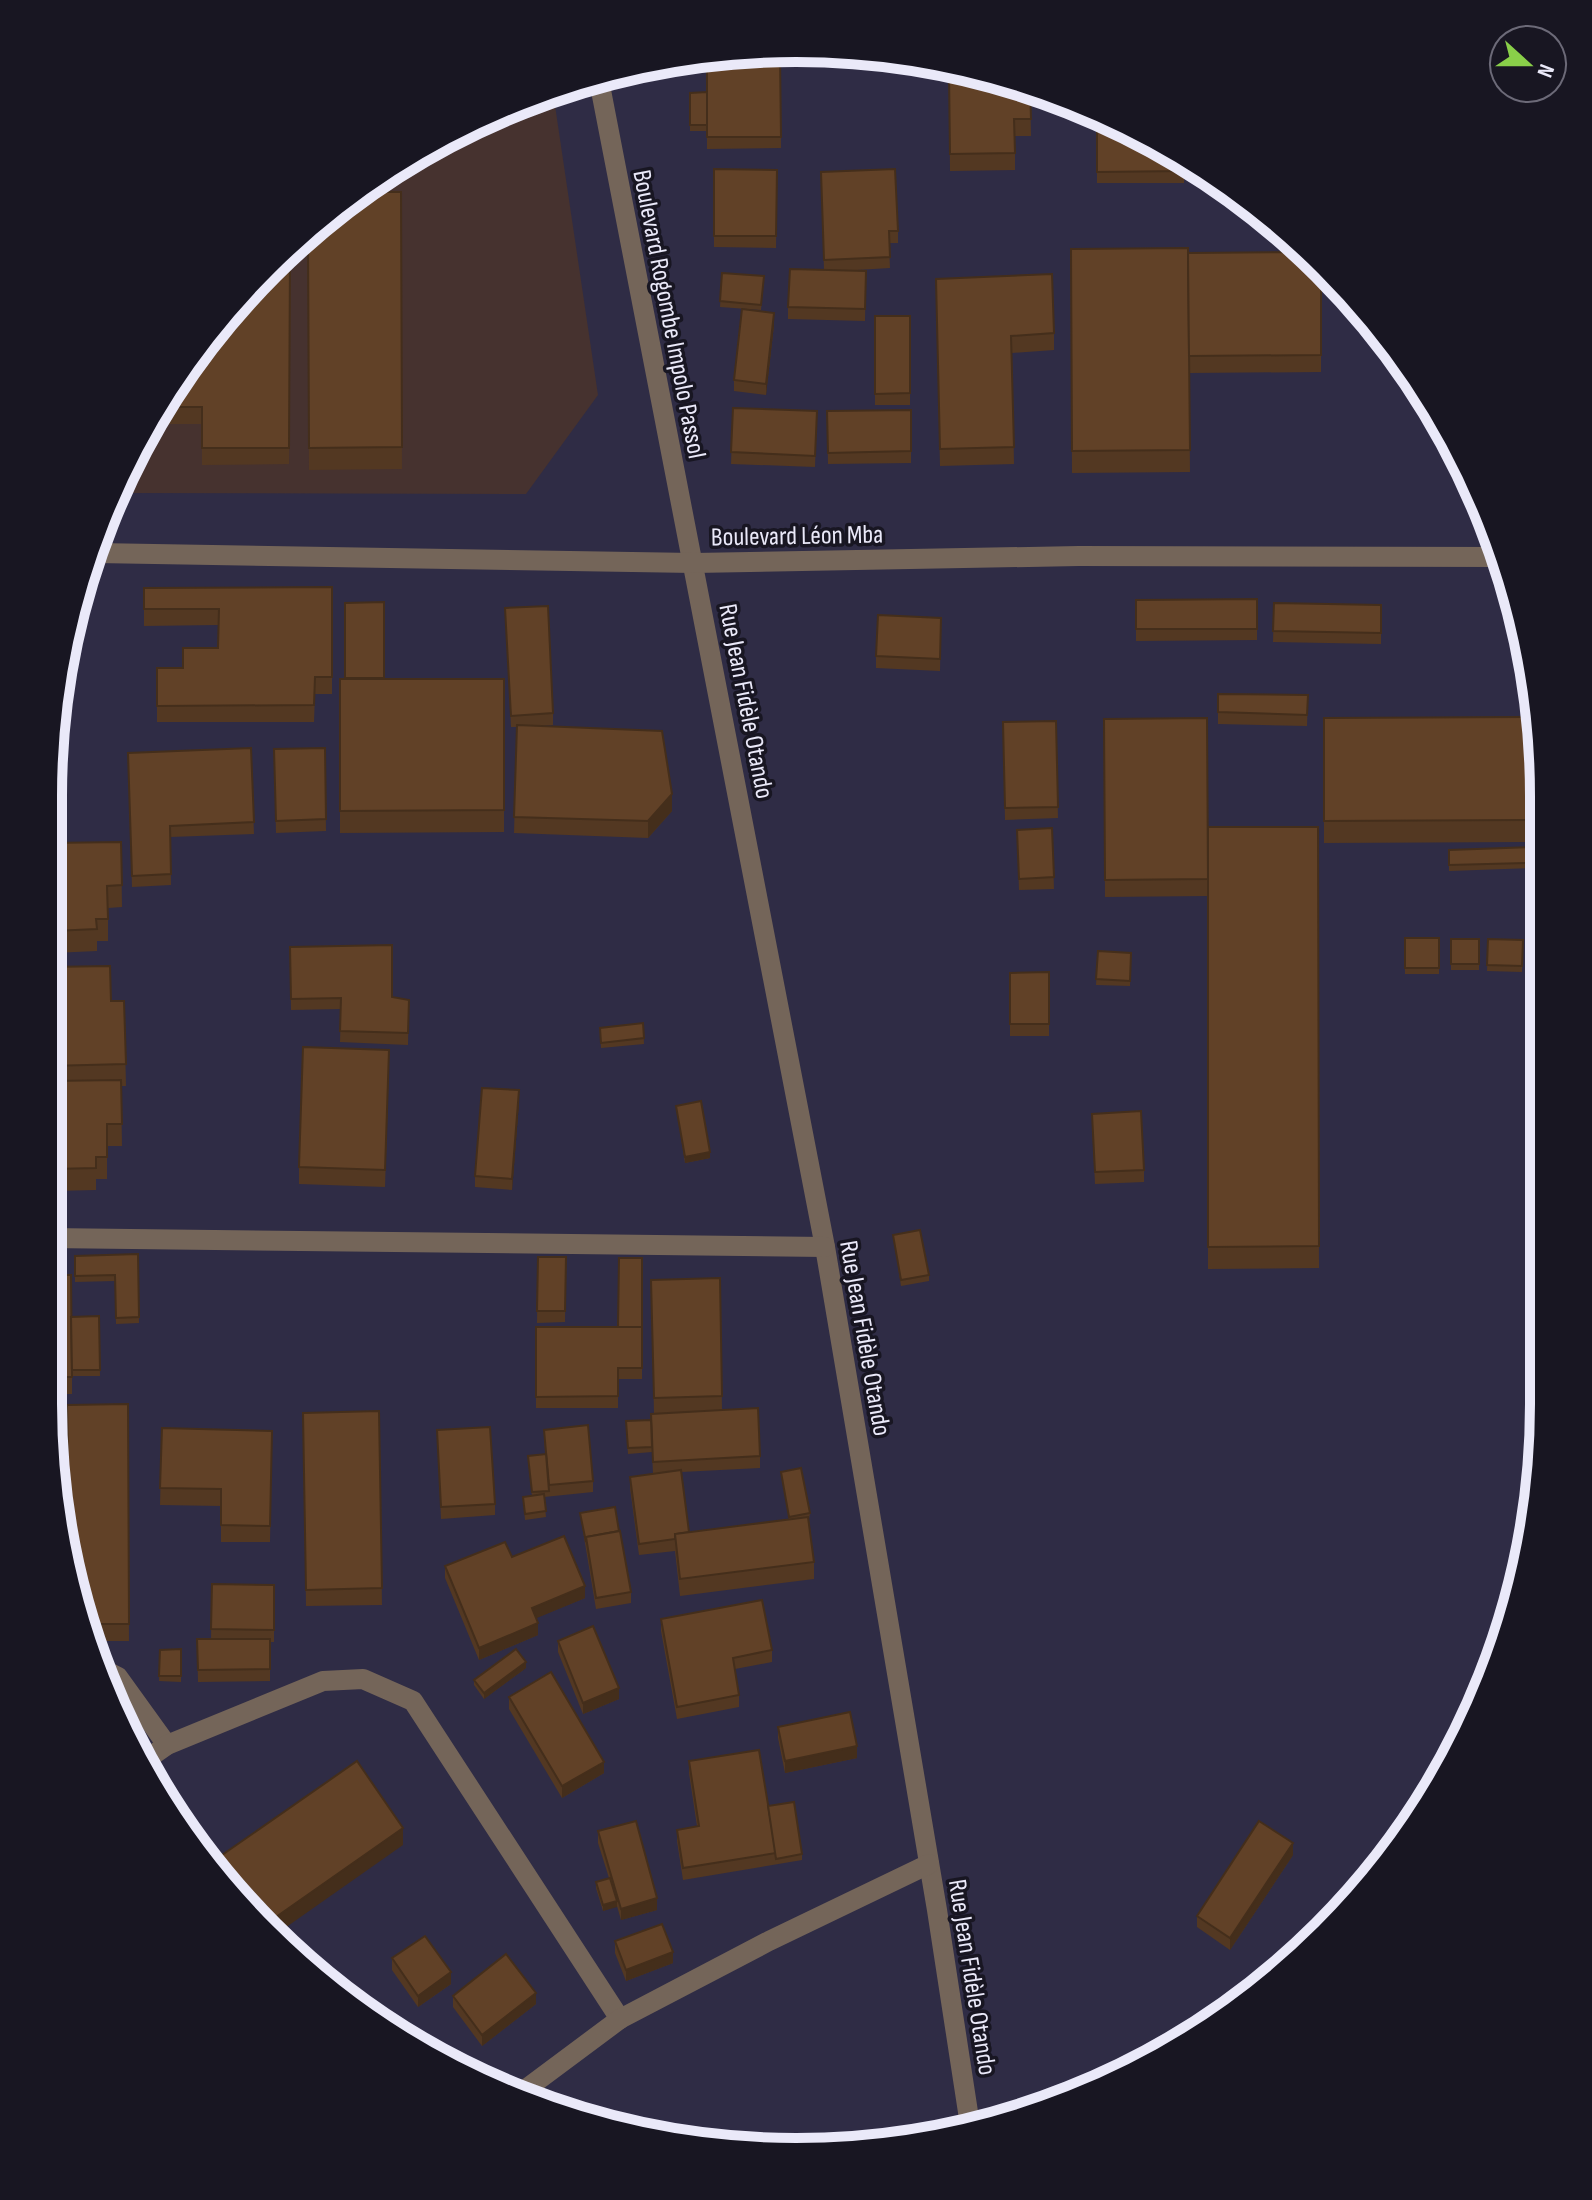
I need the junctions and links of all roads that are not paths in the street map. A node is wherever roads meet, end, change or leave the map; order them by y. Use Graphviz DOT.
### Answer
graph roads {
  1 [pos="601,89"];
  2 [pos="104,553"];
  3 [pos="1490,557"];
  4 [pos="694,563"];
  5 [pos="62,1238"];
  6 [pos="825,1247"];
  7 [pos="114,1675"];
  8 [pos="167,1745"];
  9 [pos="152,1756"];
  10 [pos="929,1864"];
  11 [pos="620,2019"];
  12 [pos="529,2087"];
  13 [pos="969,2117"];
  1 -- 4 [label="street, Boulevard Rogombe Impolo Passol"];
  2 -- 4 [label="street, Boulevard Léon Mba"];
  3 -- 4 [label="street, Boulevard Léon Mba"];
  4 -- 6 [label="street, Rue Jean Fidèle Otando"];
  5 -- 6 [label="street"];
  6 -- 10 [label="street, Rue Jean Fidèle Otando"];
  7 -- 8 [label="street"];
  8 -- 9 [label="street"];
  8 -- 11 [label="street"];
  10 -- 11 [label="street"];
  10 -- 13 [label="street, Rue Jean Fidèle Otando"];
  11 -- 12 [label="street"];
}
